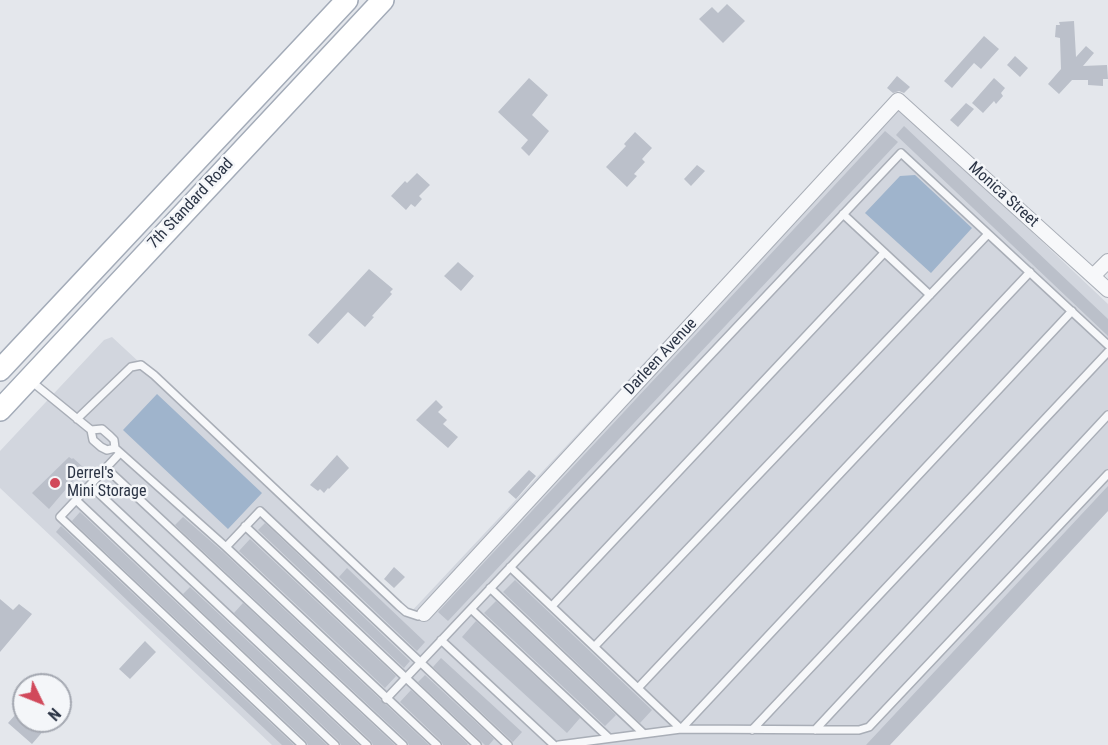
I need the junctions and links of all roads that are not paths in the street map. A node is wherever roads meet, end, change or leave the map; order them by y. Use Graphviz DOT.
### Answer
graph roads {
  1 [pos="347,0"];
  2 [pos="383,0"];
  3 [pos="898,100"];
  4 [pos="843,214"];
  5 [pos="988,234"];
  6 [pos="884,253"];
  7 [pos="1108,261"];
  8 [pos="1029,272"];
  9 [pos="1093,276"];
  10 [pos="1108,290"];
  11 [pos="930,295"];
  12 [pos="1072,311"];
  13 [pos="1108,345"];
  14 [pos="1108,352"];
  15 [pos="0,370"];
  16 [pos="29,379"];
  17 [pos="0,410"];
  18 [pos="1108,415"];
  19 [pos="77,419"];
  20 [pos="91,430"];
  21 [pos="117,451"];
  22 [pos="106,468"];
  23 [pos="1108,474"];
  24 [pos="90,485"];
  25 [pos="76,500"];
  26 [pos="245,526"];
  27 [pos="226,547"];
  28 [pos="510,567"];
  29 [pos="490,588"];
  30 [pos="552,606"];
  31 [pos="471,609"];
  32 [pos="424,614"];
  33 [pos="441,640"];
  34 [pos="595,646"];
  35 [pos="421,662"];
  36 [pos="406,678"];
  37 [pos="638,688"];
  38 [pos="386,699"];
  39 [pos="681,729"];
  40 [pos="752,730"];
  41 [pos="814,730"];
  42 [pos="643,733"];
  43 [pos="609,738"];
  44 [pos="302,745"];
  45 [pos="335,745"];
  46 [pos="367,745"];
  47 [pos="403,745"];
  48 [pos="437,745"];
  49 [pos="477,745"];
  50 [pos="508,745"];
  51 [pos="557,745"];
  1 -- 15 [label="main road, 7th Standard Road"];
  2 -- 16 [label="main road, 7th Standard Road"];
  3 -- 9 [label="street, Monica Street"];
  3 -- 32 [label="street, Darleen Avenue"];
  4 -- 5 [label="lane"];
  4 -- 6 [label="lane"];
  4 -- 28 [label="lane"];
  5 -- 8 [label="lane"];
  5 -- 11 [label="lane"];
  6 -- 11 [label="lane"];
  6 -- 30 [label="lane"];
  7 -- 9 [label="street"];
  8 -- 12 [label="lane"];
  8 -- 37 [label="lane"];
  9 -- 10 [label="street, Monica Street"];
  11 -- 34 [label="lane"];
  12 -- 13 [label="lane"];
  12 -- 39 [label="lane"];
  14 -- 40 [label="lane"];
  16 -- 17 [label="main road, 7th Standard Road"];
  16 -- 19 [label="lane"];
  18 -- 41 [label="lane"];
  19 -- 20 [label="lane"];
  19 -- 32 [label="lane"];
  20 -- 21 [label="lane"];
  20 -- 21 [label="lane"];
  21 -- 22 [label="lane"];
  21 -- 27 [label="lane"];
  22 -- 24 [label="lane"];
  22 -- 47 [label="lane"];
  23 -- 41 [label="lane"];
  24 -- 25 [label="lane"];
  24 -- 46 [label="lane"];
  25 -- 44 [label="lane"];
  25 -- 45 [label="lane"];
  26 -- 27 [label="lane"];
  26 -- 35 [label="lane"];
  26 -- 36 [label="lane"];
  27 -- 38 [label="lane"];
  28 -- 29 [label="lane"];
  28 -- 30 [label="lane"];
  29 -- 31 [label="lane"];
  29 -- 42 [label="lane"];
  30 -- 34 [label="lane"];
  31 -- 33 [label="lane"];
  31 -- 43 [label="lane"];
  33 -- 35 [label="lane"];
  33 -- 51 [label="lane"];
  34 -- 37 [label="lane"];
  35 -- 36 [label="lane"];
  35 -- 50 [label="lane"];
  36 -- 38 [label="lane"];
  36 -- 49 [label="lane"];
  37 -- 39 [label="lane"];
  38 -- 48 [label="lane"];
  39 -- 40 [label="lane"];
  39 -- 42 [label="lane"];
  40 -- 41 [label="lane"];
  42 -- 43 [label="lane"];
  43 -- 51 [label="lane"];
}
